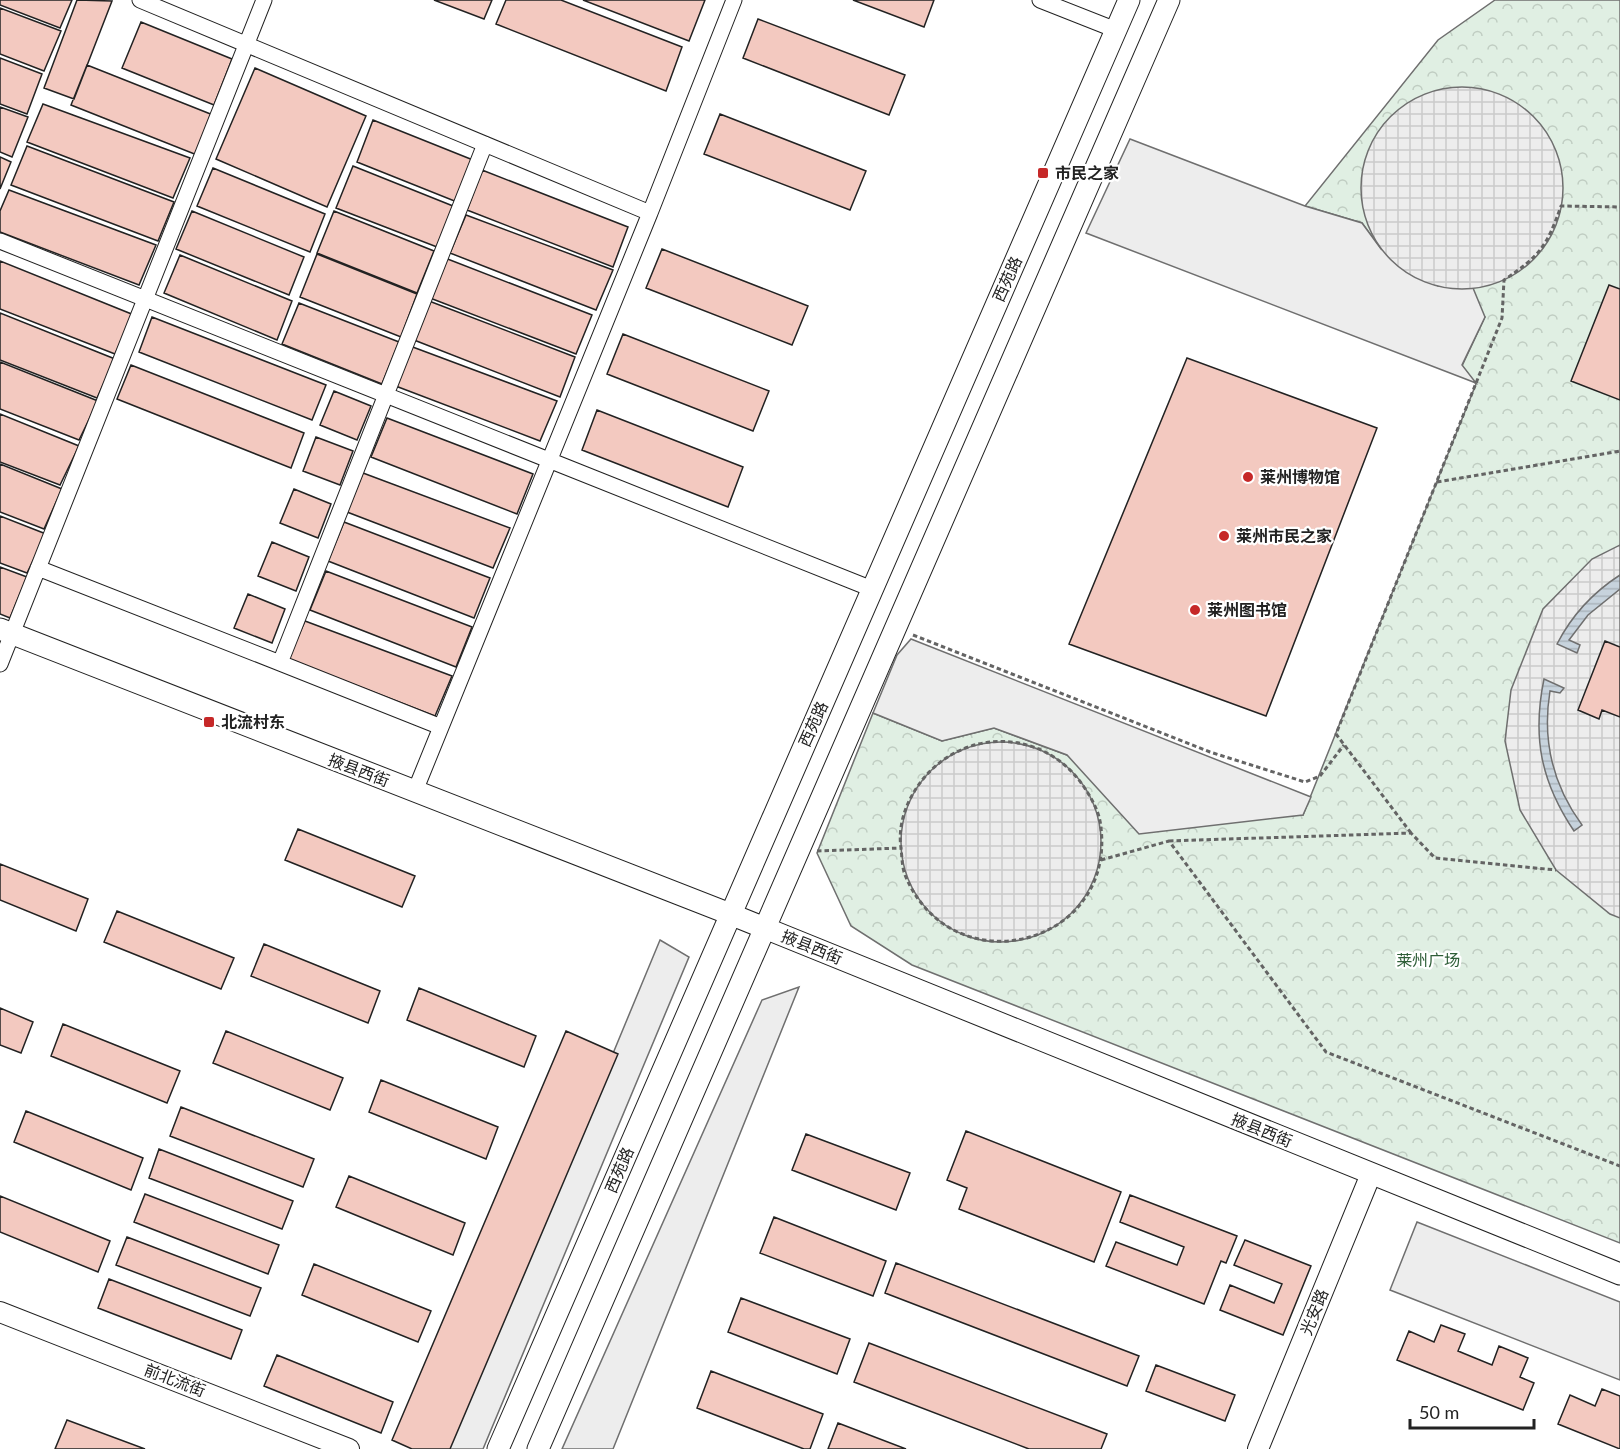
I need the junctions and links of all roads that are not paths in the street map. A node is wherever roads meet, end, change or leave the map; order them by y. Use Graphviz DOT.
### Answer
graph roads {
  1 [pos="140,0"];
  2 [pos="264,0"];
  3 [pos="734,0"];
  4 [pos="1040,0"];
  5 [pos="1129,0"];
  6 [pos="1169,0"];
  7 [pos="1116,30"];
  8 [pos="246,45"];
  9 [pos="485,144"];
  10 [pos="650,213"];
  11 [pos="0,241"];
  12 [pos="146,299"];
  13 [pos="387,395"];
  14 [pos="549,461"];
  15 [pos="38,567"];
  16 [pos="872,589"];
  17 [pos="6,631"];
  18 [pos="280,663"];
  19 [pos="0,664"];
  20 [pos="441,727"];
  21 [pos="415,792"];
  22 [pos="730,914"];
  23 [pos="764,928"];
  24 [pos="1371,1174"];
  25 [pos="1620,1274"];
  26 [pos="0,1312"];
  27 [pos="350,1449"];
  28 [pos="498,1449"];
  29 [pos="538,1449"];
  30 [pos="1258,1449"];
  1 -- 8 [label="street"];
  2 -- 8 [label="street"];
  3 -- 10 [label="street"];
  4 -- 7 [label="street"];
  5 -- 7 [label="main road, 西苑路"];
  6 -- 23 [label="main road"];
  7 -- 16 [label="main road, 西苑路"];
  8 -- 9 [label="street"];
  8 -- 12 [label="street"];
  9 -- 10 [label="street"];
  9 -- 13 [label="street"];
  10 -- 14 [label="street"];
  11 -- 12 [label="street"];
  12 -- 13 [label="street"];
  12 -- 15 [label="street"];
  13 -- 14 [label="street"];
  13 -- 18 [label="street"];
  14 -- 16 [label="street"];
  14 -- 20 [label="street"];
  15 -- 17 [label="street"];
  15 -- 18 [label="street"];
  16 -- 22 [label="main road, 西苑路"];
  17 -- 19 [label="street"];
  17 -- 21 [label="main road, 掖县西街"];
  18 -- 20 [label="street"];
  20 -- 21 [label="street"];
  21 -- 22 [label="main road, 掖县西街"];
  22 -- 23 [label="main road, 掖县西街"];
  22 -- 28 [label="main road, 西苑路"];
  23 -- 24 [label="main road, 掖县西街"];
  23 -- 29 [label="main road"];
  24 -- 25 [label="main road, 掖县西街"];
  24 -- 30 [label="street, 光安路"];
  26 -- 27 [label="street, 前北流街"];
}
